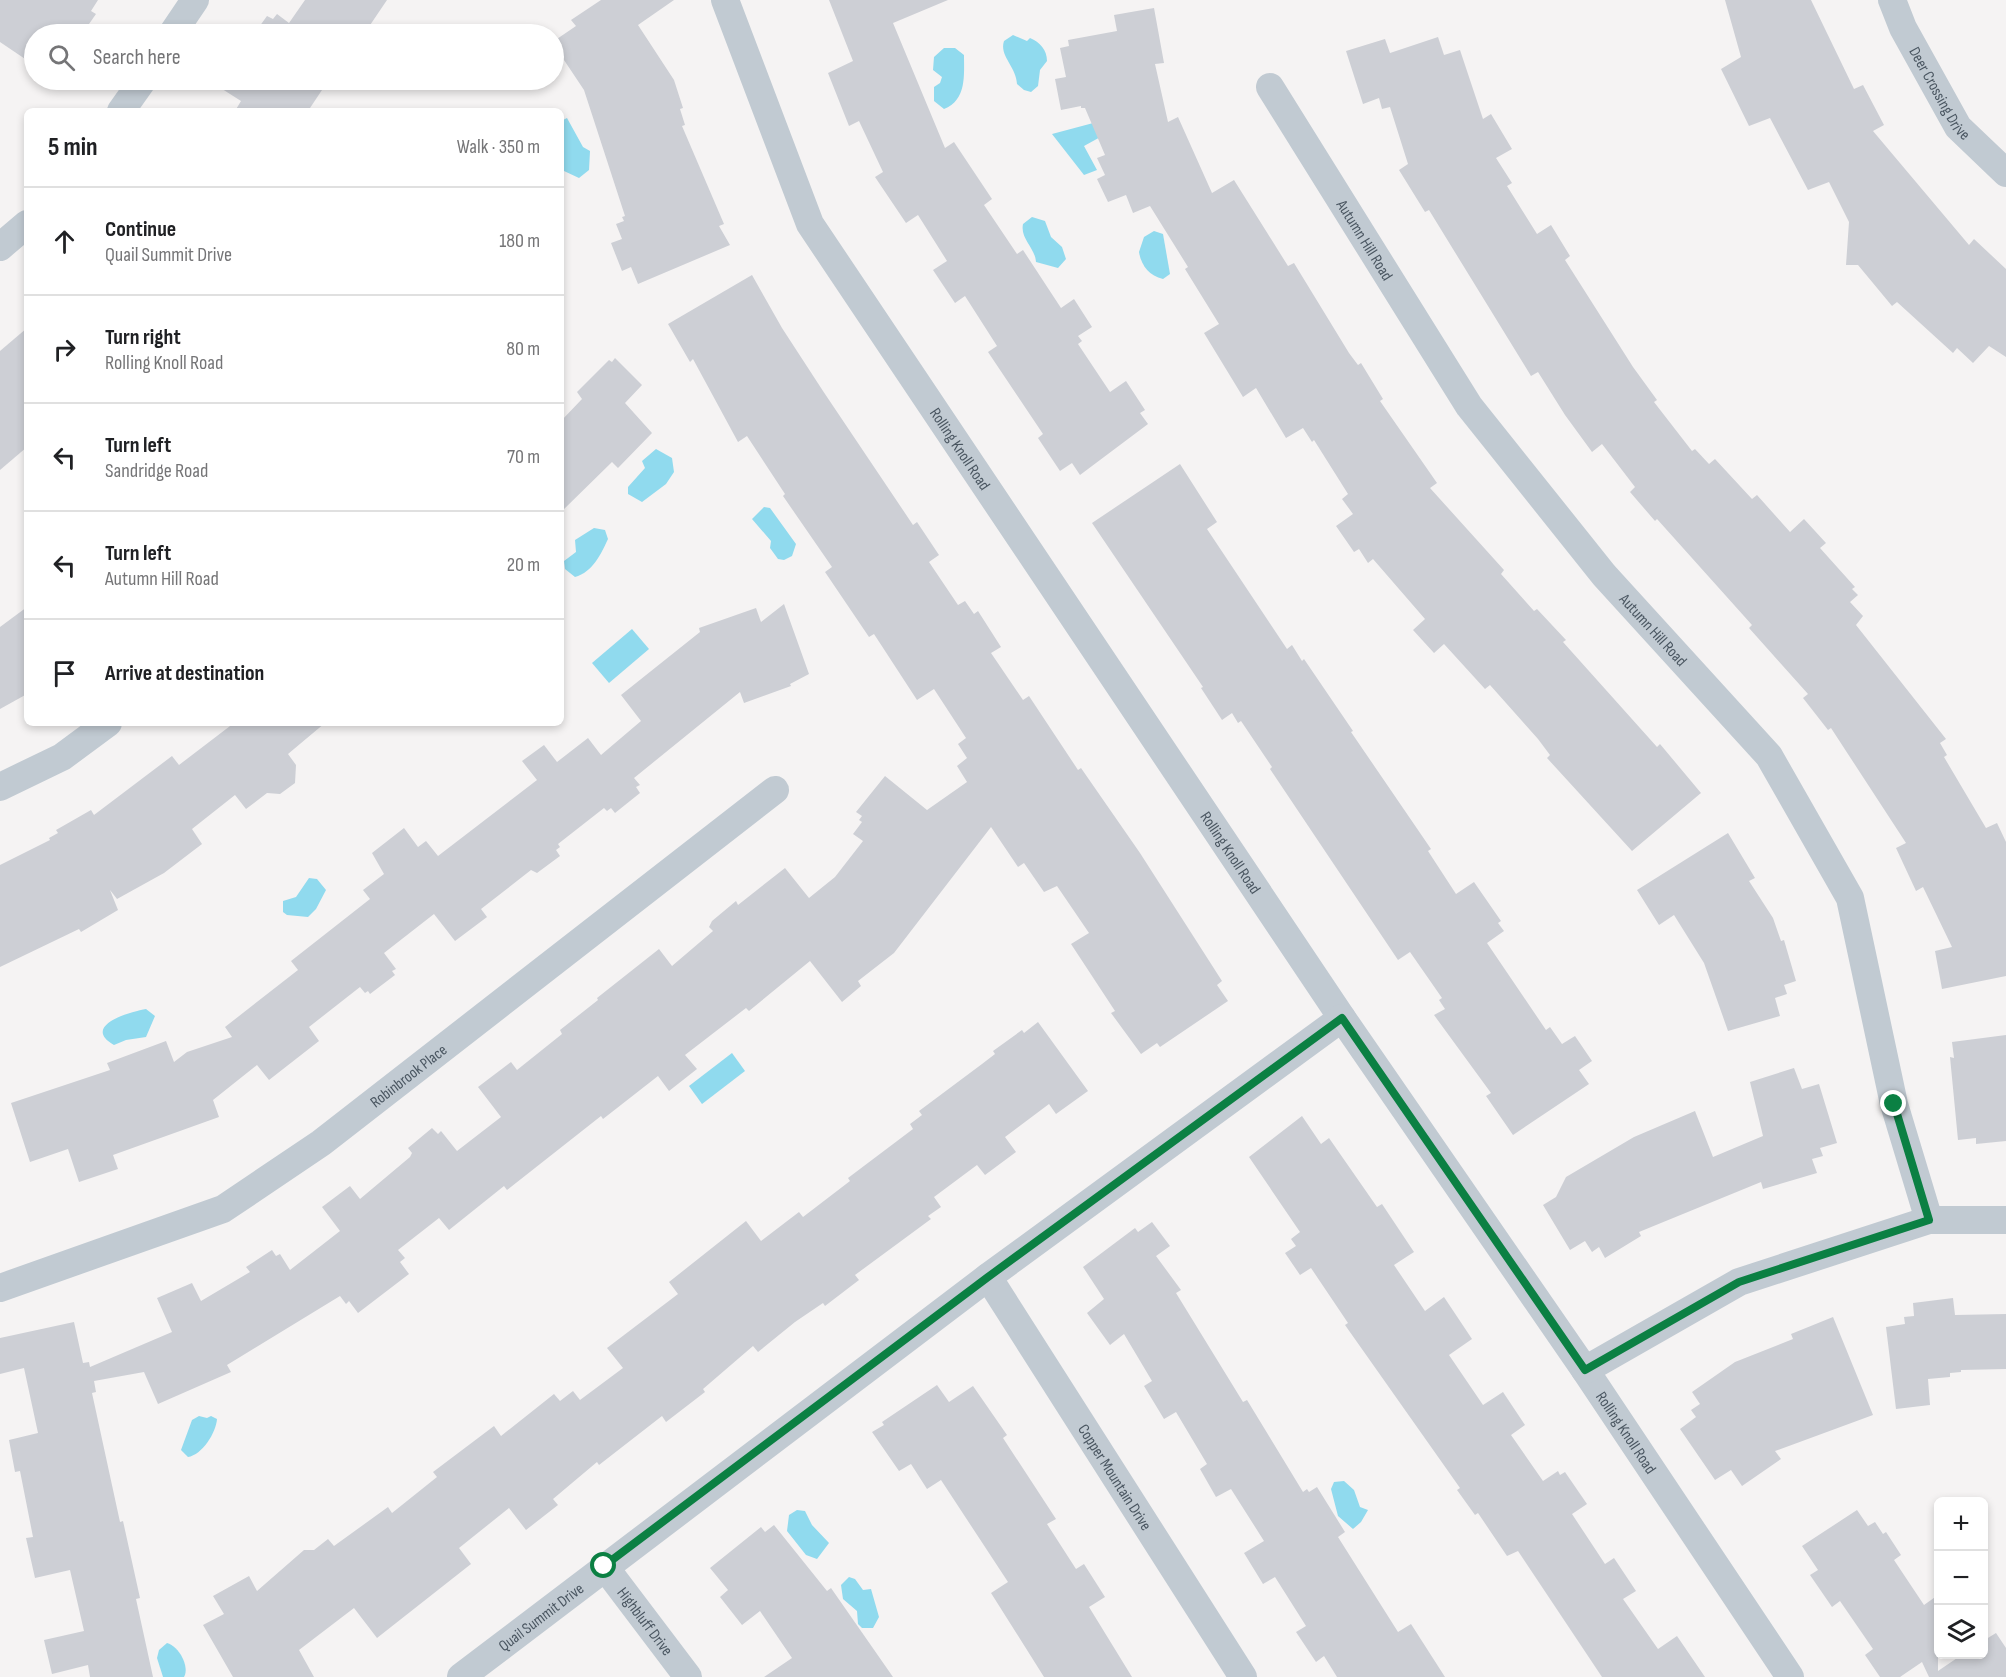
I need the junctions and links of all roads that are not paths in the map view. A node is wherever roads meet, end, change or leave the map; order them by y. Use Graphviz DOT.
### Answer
graph roads {
  1 [pos="195,0"];
  2 [pos="725,0"];
  3 [pos="1892,0"];
  4 [pos="179,24"];
  5 [pos="1270,87"];
  6 [pos="136,90"];
  7 [pos="123,108"];
  8 [pos="2006,173"];
  9 [pos="24,227"];
  10 [pos="0,248"];
  11 [pos="104,726"];
  12 [pos="0,787"];
  13 [pos="775,790"];
  14 [pos="1342,1018"];
  15 [pos="1929,1220"];
  16 [pos="2006,1220"];
  17 [pos="988,1277"];
  18 [pos="0,1288"];
  19 [pos="1585,1370"];
  20 [pos="604,1566"];
  21 [pos="461,1677"];
  22 [pos="688,1677"];
  23 [pos="1243,1677"];
  24 [pos="1790,1677"];
  1 -- 4 [label="street"];
  2 -- 14 [label="street, Rolling Knoll Road"];
  3 -- 8 [label="street, Deer Crossing Drive"];
  5 -- 15 [label="street, Autumn Hill Road"];
  6 -- 7 [label="street"];
  9 -- 10 [label="street"];
  11 -- 12 [label="street"];
  13 -- 18 [label="street, Robinbrook Place"];
  14 -- 17 [label="street, Quail Summit Drive"];
  14 -- 19 [label="street, Rolling Knoll Road"];
  15 -- 16 [label="street"];
  15 -- 19 [label="street"];
  17 -- 20 [label="street, Quail Summit Drive"];
  17 -- 23 [label="street, Copper Mountain Drive"];
  19 -- 24 [label="street, Rolling Knoll Road"];
  20 -- 21 [label="street, Quail Summit Drive"];
  20 -- 22 [label="street, Highbluff Drive"];
}
